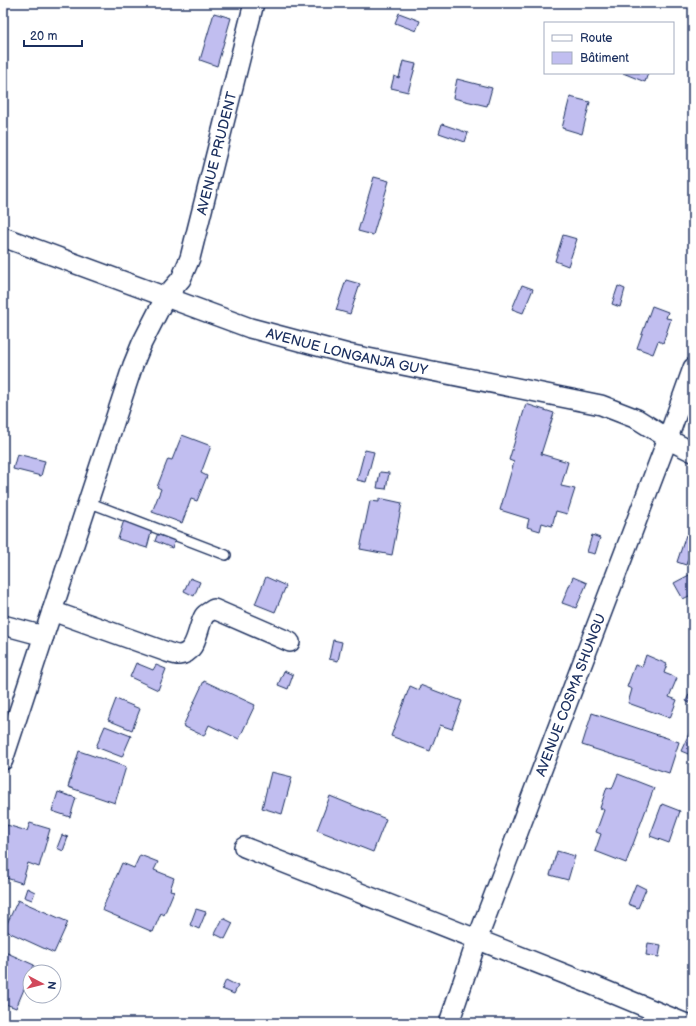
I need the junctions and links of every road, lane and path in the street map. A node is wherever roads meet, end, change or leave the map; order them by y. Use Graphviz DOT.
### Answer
graph roads {
  1 [pos="254,3"];
  2 [pos="3,237"];
  3 [pos="166,296"];
  4 [pos="693,368"];
  5 [pos="668,438"];
  6 [pos="693,452"];
  7 [pos="88,502"];
  8 [pos="226,555"];
  9 [pos="52,611"];
  10 [pos="3,625"];
  11 [pos="44,636"];
  12 [pos="290,642"];
  13 [pos="3,760"];
  14 [pos="244,847"];
  15 [pos="477,940"];
  16 [pos="449,1023"];
  17 [pos="684,1023"];
  1 -- 3 [label="street, AVENUE PRUDENT"];
  2 -- 3 [label="street, AVENUE LONGANJA GUY"];
  3 -- 5 [label="street, AVENUE LONGANJA GUY"];
  3 -- 7 [label="street, AVENUE PRUDENT"];
  4 -- 5 [label="street, AVENUE COSMA SHUNGU"];
  5 -- 6 [label="street, AVENUE LONGANJA GUY"];
  5 -- 15 [label="street, AVENUE COSMA SHUNGU"];
  7 -- 8 [label="lane"];
  7 -- 9 [label="street, AVENUE PRUDENT"];
  9 -- 11 [label="street, AVENUE PRUDENT"];
  9 -- 12 [label="street"];
  10 -- 11 [label="street"];
  11 -- 13 [label="street, AVENUE PRUDENT"];
  14 -- 15 [label="street"];
  15 -- 16 [label="street, AVENUE COSMA SHUNGU"];
  15 -- 17 [label="street"];
}
